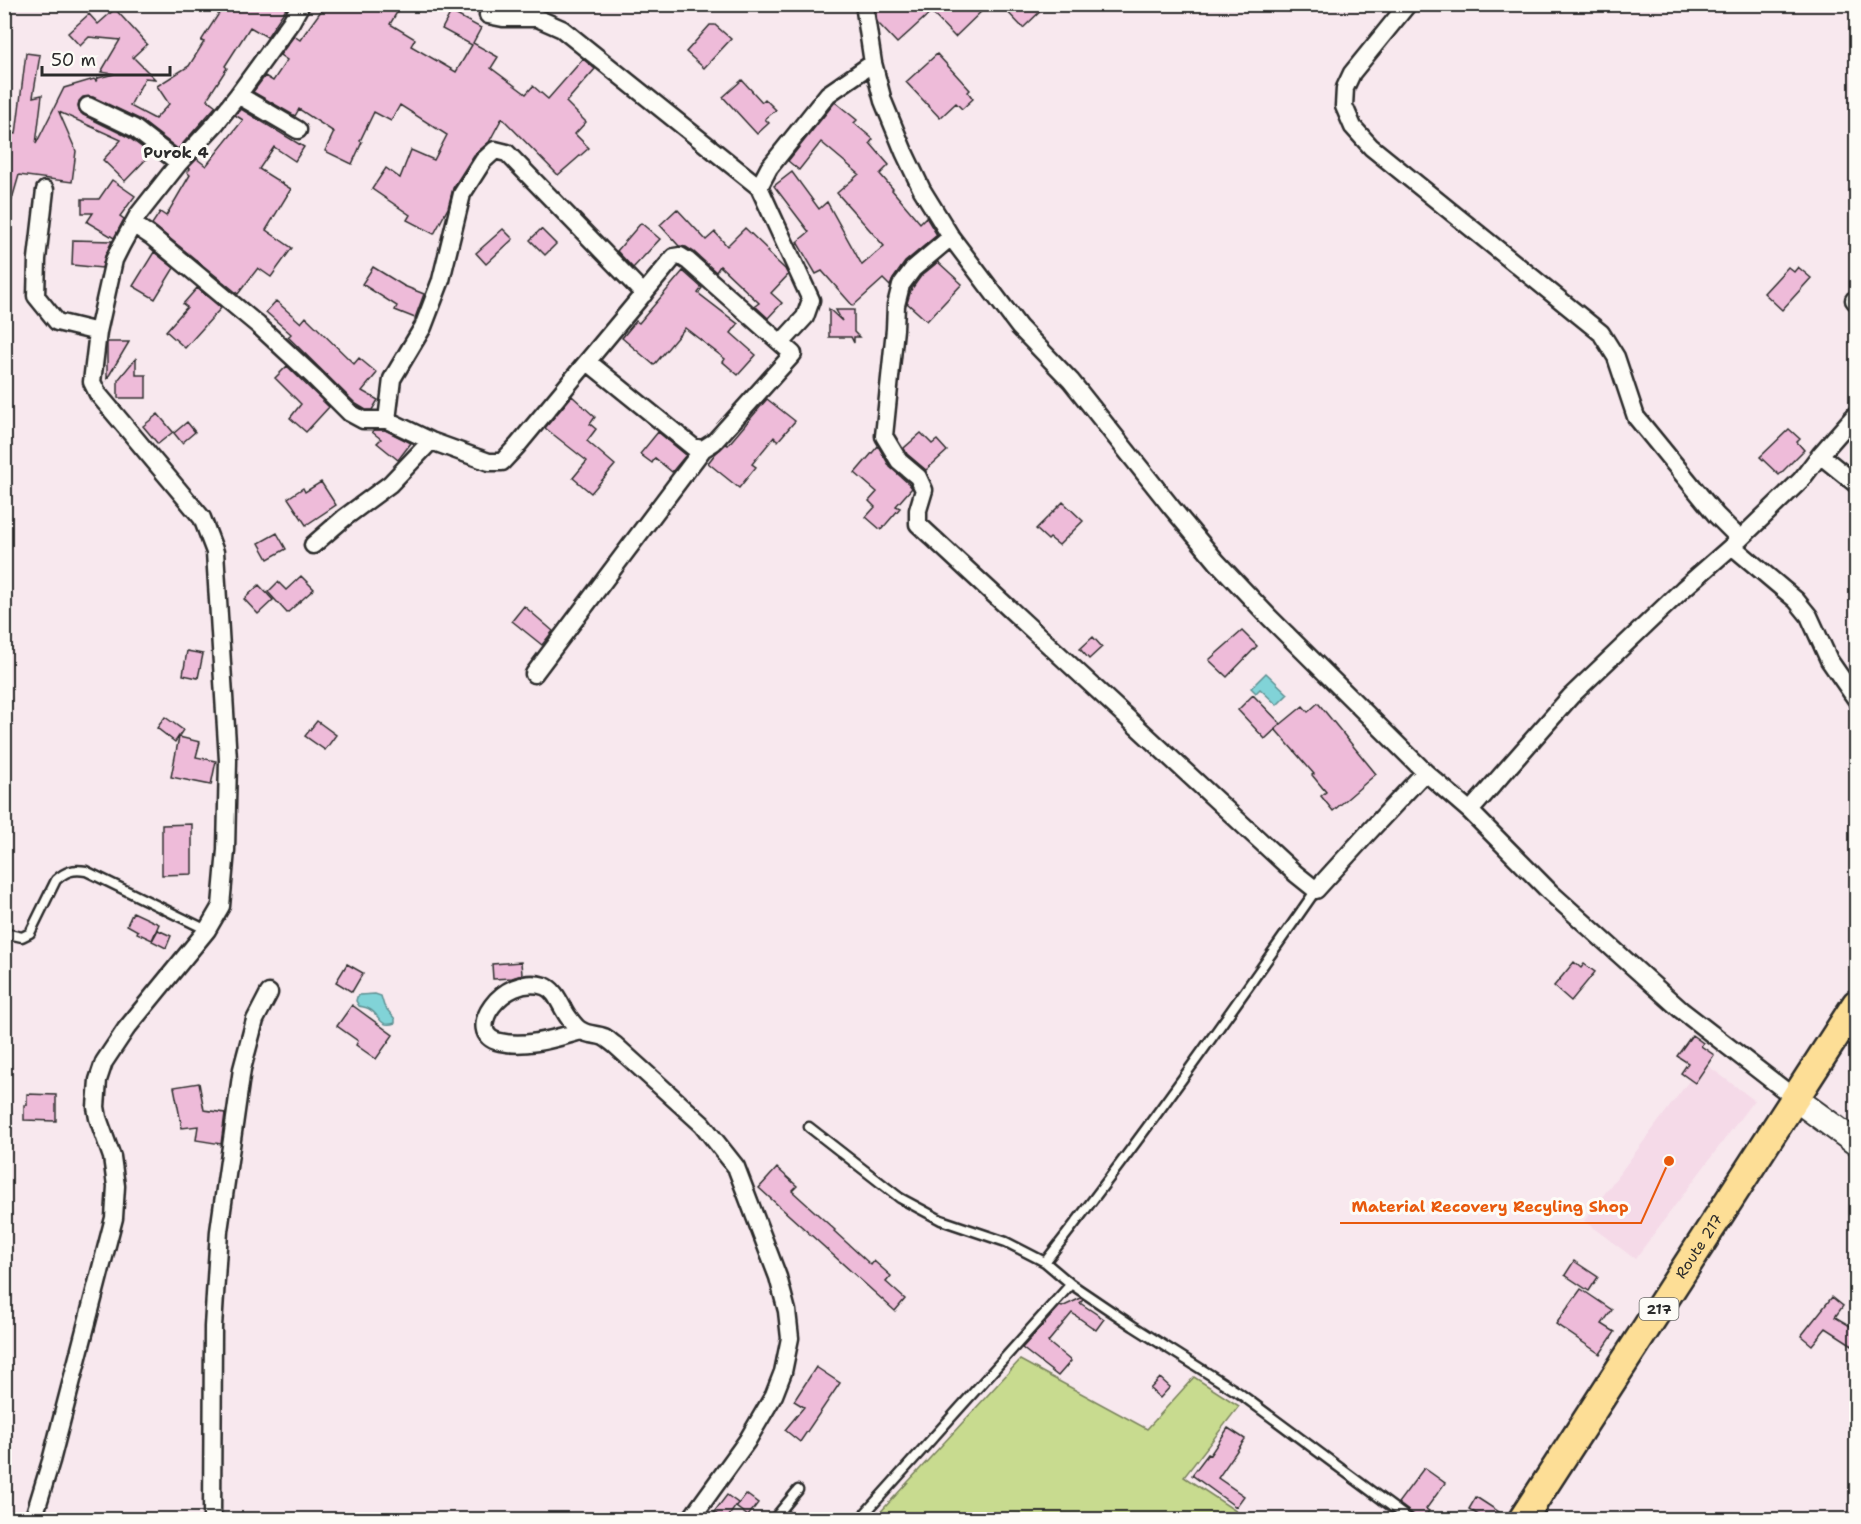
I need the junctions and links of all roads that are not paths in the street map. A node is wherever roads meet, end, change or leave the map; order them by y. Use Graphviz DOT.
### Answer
graph roads {
  1 [pos="301,4"];
  2 [pos="527,4"];
  3 [pos="864,4"];
  4 [pos="1408,4"];
  5 [pos="488,15"];
  6 [pos="537,18"];
  7 [pos="873,63"];
  8 [pos="238,95"];
  9 [pos="88,106"];
  10 [pos="298,130"];
  11 [pos="179,163"];
  12 [pos="759,187"];
  13 [pos="45,190"];
  14 [pos="134,224"];
  15 [pos="951,237"];
  16 [pos="644,294"];
  17 [pos="98,332"];
  18 [pos="781,343"];
  19 [pos="588,362"];
  20 [pos="1857,414"];
  21 [pos="387,420"];
  22 [pos="431,441"];
  23 [pos="703,449"];
  24 [pos="1820,455"];
  25 [pos="1857,484"];
  26 [pos="1736,542"];
  27 [pos="313,545"];
  28 [pos="534,674"];
  29 [pos="1857,699"];
  30 [pos="1425,772"];
  31 [pos="1470,811"];
  32 [pos="1316,890"];
  33 [pos="207,930"];
  34 [pos="4,933"];
  35 [pos="269,993"];
  36 [pos="1857,1004"];
  37 [pos="581,1031"];
  38 [pos="1796,1099"];
  39 [pos="808,1127"];
  40 [pos="1857,1143"];
  41 [pos="1044,1262"];
  42 [pos="1071,1284"];
  43 [pos="798,1490"];
  44 [pos="33,1520"];
  45 [pos="212,1520"];
  46 [pos="690,1520"];
  47 [pos="773,1520"];
  48 [pos="859,1520"];
  49 [pos="1410,1520"];
  50 [pos="1522,1520"];
  1 -- 8 [label="street"];
  2 -- 6 [label="street"];
  3 -- 7 [label="street"];
  4 -- 26 [label="street"];
  5 -- 6 [label="street"];
  6 -- 12 [label="street"];
  7 -- 12 [label="street"];
  7 -- 15 [label="street"];
  8 -- 10 [label="street"];
  8 -- 11 [label="street"];
  9 -- 11 [label="street"];
  11 -- 14 [label="street"];
  12 -- 18 [label="street"];
  13 -- 17 [label="street"];
  14 -- 17 [label="street"];
  14 -- 21 [label="street"];
  15 -- 30 [label="street"];
  15 -- 32 [label="street"];
  16 -- 18 [label="street"];
  16 -- 19 [label="street"];
  16 -- 21 [label="street"];
  17 -- 33 [label="street"];
  18 -- 23 [label="street"];
  19 -- 22 [label="street"];
  19 -- 23 [label="street"];
  20 -- 24 [label="street"];
  21 -- 22 [label="street"];
  22 -- 27 [label="street"];
  23 -- 28 [label="street"];
  24 -- 25 [label="street"];
  24 -- 26 [label="street"];
  26 -- 29 [label="street"];
  26 -- 31 [label="street"];
  30 -- 31 [label="street"];
  30 -- 32 [label="street"];
  31 -- 38 [label="street"];
  32 -- 41 [label="lane"];
  33 -- 34 [label="lane"];
  33 -- 44 [label="street"];
  35 -- 45 [label="street"];
  36 -- 38 [label="main road, Route 217 / 217"];
  37 -- 37 [label="street"];
  37 -- 46 [label="street"];
  38 -- 40 [label="street"];
  38 -- 50 [label="main road, Route 217 / 217"];
  39 -- 41 [label="lane"];
  41 -- 42 [label="lane"];
  42 -- 48 [label="lane"];
  42 -- 49 [label="lane"];
  43 -- 47 [label="lane"];
}
